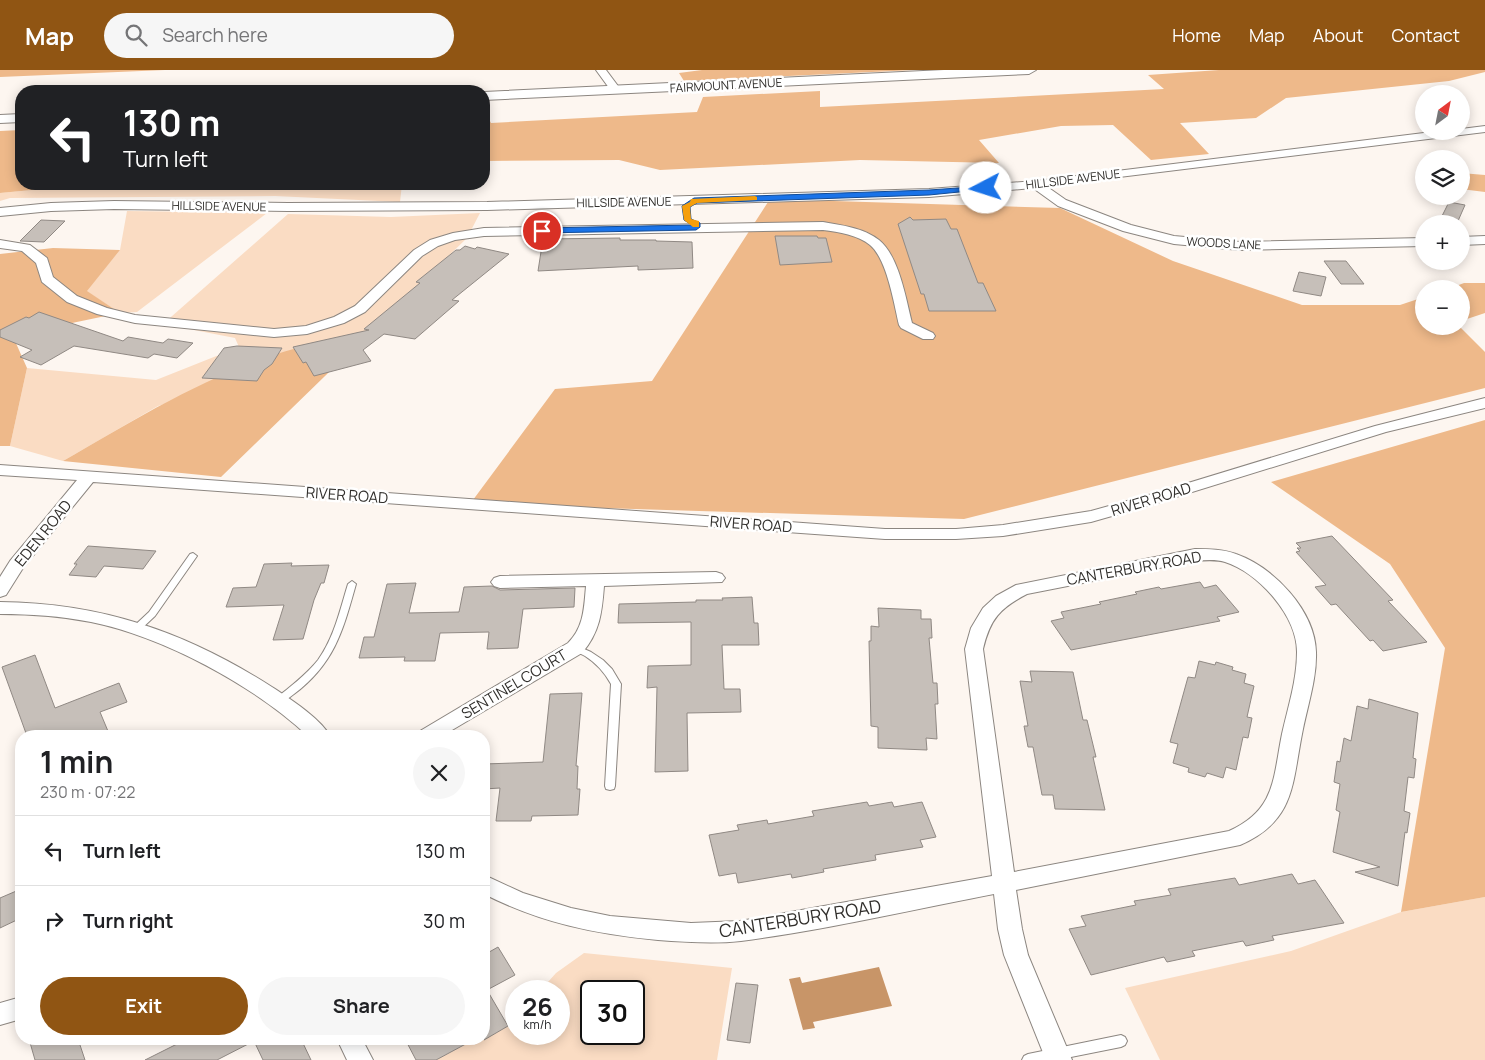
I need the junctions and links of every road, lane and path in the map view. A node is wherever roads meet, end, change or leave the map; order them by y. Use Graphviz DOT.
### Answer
graph roads {
  1 [pos="600,70"];
  2 [pos="1029,70"];
  3 [pos="616,90"];
  4 [pos="490,96"];
  5 [pos="15,118"];
  6 [pos="0,119"];
  7 [pos="1485,129"];
  8 [pos="1036,184"];
  9 [pos="694,202"];
  10 [pos="0,212"];
  11 [pos="696,225"];
  12 [pos="1485,240"];
  13 [pos="1470,241"];
  14 [pos="1415,242"];
  15 [pos="0,244"];
  16 [pos="928,336"];
  17 [pos="1485,403"];
  18 [pos="0,470"];
  19 [pos="88,477"];
  20 [pos="194,556"];
  21 [pos="716,578"];
  22 [pos="595,580"];
  23 [pos="500,582"];
  24 [pos="352,584"];
  25 [pos="0,591"];
  26 [pos="0,608"];
  27 [pos="136,629"];
  28 [pos="575,648"];
  29 [pos="278,701"];
  30 [pos="313,730"];
  31 [pos="437,730"];
  32 [pos="610,786"];
  33 [pos="1003,883"];
  34 [pos="490,887"];
  35 [pos="15,1010"];
  36 [pos="0,1014"];
  37 [pos="1122,1041"];
  38 [pos="352,1045"];
  39 [pos="1057,1057"];
  40 [pos="360,1060"];
  41 [pos="1028,1060"];
  1 -- 3 [label="street"];
  2 -- 3 [label="main road, FAIRMOUNT AVENUE"];
  3 -- 4 [label="main road, FAIRMOUNT AVENUE"];
  5 -- 6 [label="main road"];
  7 -- 8 [label="street, HILLSIDE AVENUE"];
  8 -- 9 [label="street, HILLSIDE AVENUE"];
  8 -- 14 [label="street, WOODS LANE"];
  9 -- 10 [label="street, HILLSIDE AVENUE"];
  9 -- 11 [label="street"];
  11 -- 15 [label="street"];
  11 -- 16 [label="street"];
  12 -- 13 [label="street"];
  17 -- 19 [label="street, RIVER ROAD"];
  18 -- 19 [label="street, RIVER ROAD"];
  19 -- 25 [label="street, EDEN ROAD"];
  20 -- 27 [label="lane"];
  21 -- 22 [label="street"];
  22 -- 23 [label="street"];
  22 -- 28 [label="street, SENTINEL COURT"];
  24 -- 29 [label="lane"];
  26 -- 27 [label="street"];
  27 -- 29 [label="street"];
  28 -- 31 [label="street, SENTINEL COURT"];
  28 -- 32 [label="lane, SENTINEL COURT"];
  29 -- 30 [label="street"];
  33 -- 33 [label="street, CANTERBURY ROAD"];
  33 -- 34 [label="street, CANTERBURY ROAD"];
  33 -- 39 [label="street"];
  35 -- 36 [label="street"];
  37 -- 39 [label="lane"];
  38 -- 40 [label="street"];
  39 -- 41 [label="lane"];
}
